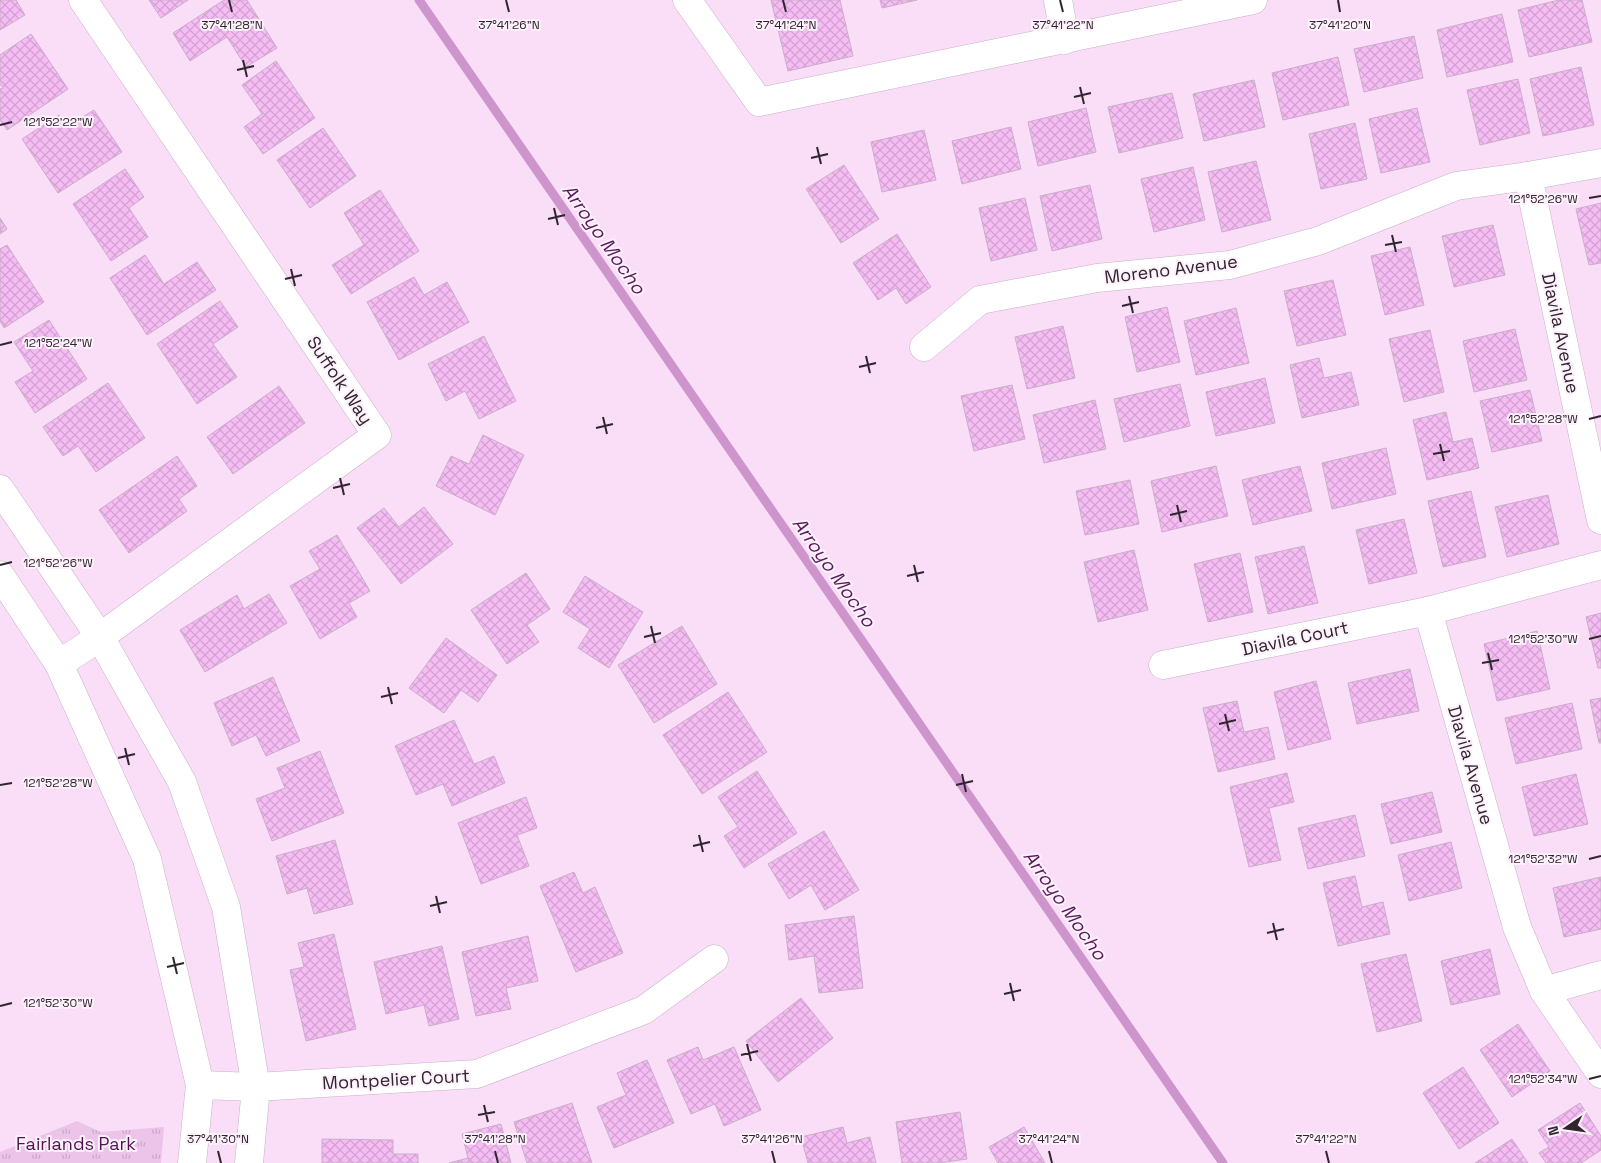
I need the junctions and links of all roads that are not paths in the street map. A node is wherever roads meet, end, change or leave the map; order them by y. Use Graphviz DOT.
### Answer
graph roads {
  1 [pos="83,0"];
  2 [pos="687,0"];
  3 [pos="1058,0"];
  4 [pos="1253,0"];
  5 [pos="1065,40"];
  6 [pos="1601,163"];
  7 [pos="1528,176"];
  8 [pos="924,347"];
  9 [pos="0,488"];
  10 [pos="1601,520"];
  11 [pos="1601,564"];
  12 [pos="0,575"];
  13 [pos="1428,611"];
  14 [pos="100,637"];
  15 [pos="60,664"];
  16 [pos="1163,665"];
  17 [pos="714,959"];
  18 [pos="1601,975"];
  19 [pos="1544,991"];
  20 [pos="1601,1074"];
  21 [pos="200,1085"];
  22 [pos="256,1088"];
  23 [pos="192,1163"];
  24 [pos="248,1163"];
  1 -- 14 [label="street, Suffolk Way"];
  2 -- 5 [label="street"];
  3 -- 5 [label="street"];
  4 -- 5 [label="street"];
  6 -- 7 [label="street, Moreno Avenue"];
  7 -- 8 [label="street, Moreno Avenue"];
  7 -- 10 [label="street, Diavila Avenue"];
  9 -- 14 [label="street"];
  11 -- 13 [label="street"];
  12 -- 15 [label="street"];
  13 -- 16 [label="street, Diavila Court"];
  13 -- 19 [label="street, Diavila Avenue"];
  14 -- 15 [label="street, Suffolk Way"];
  14 -- 22 [label="street"];
  15 -- 21 [label="street"];
  17 -- 22 [label="street, Montpelier Court"];
  18 -- 19 [label="street"];
  19 -- 20 [label="street, Diavila Avenue"];
  21 -- 22 [label="street, Montpelier Court"];
  21 -- 23 [label="street"];
  22 -- 24 [label="street"];
}
